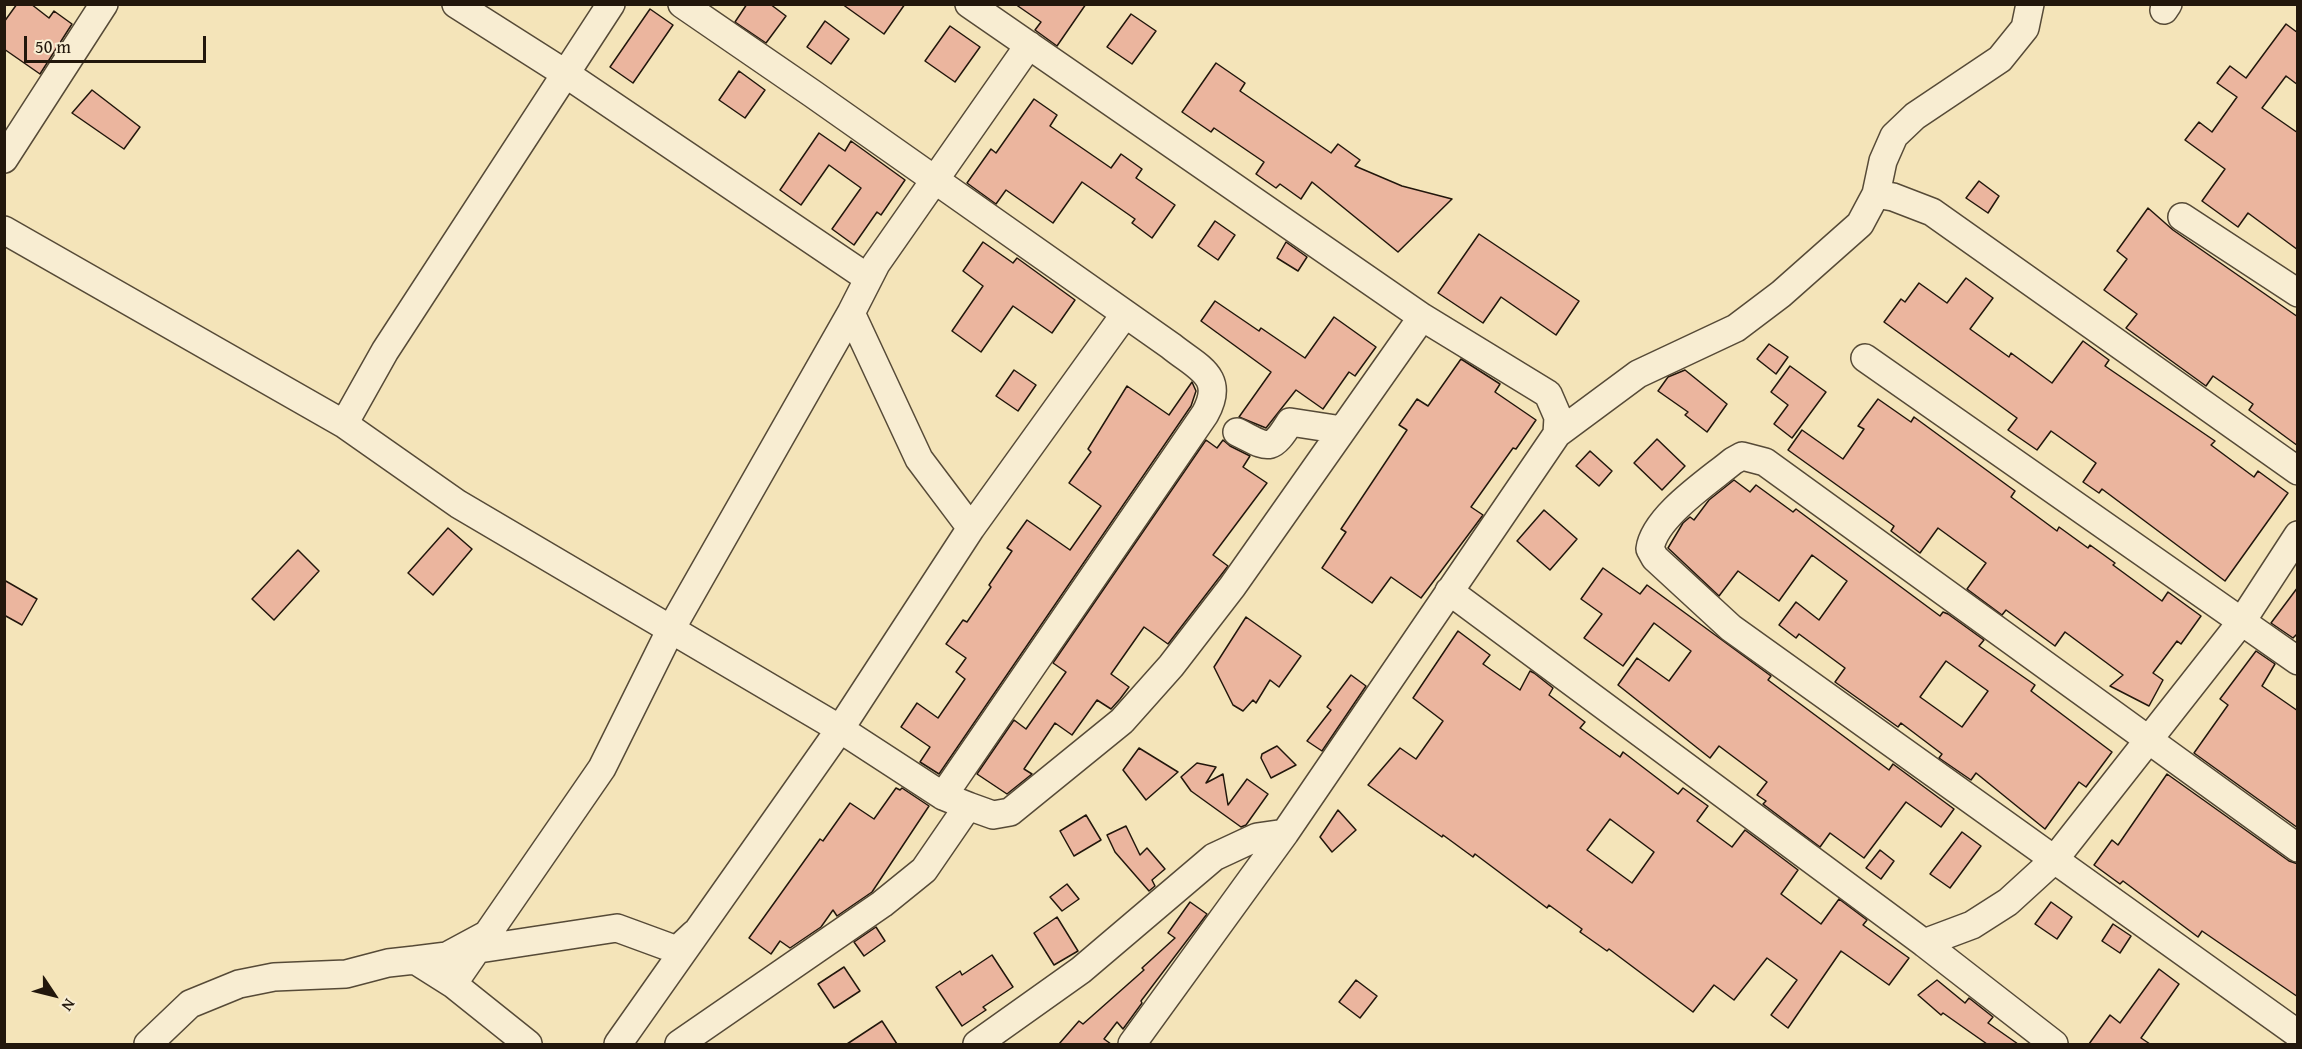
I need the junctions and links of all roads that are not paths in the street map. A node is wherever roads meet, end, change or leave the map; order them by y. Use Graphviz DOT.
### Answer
graph roads {
  1 [pos="104,4"];
  2 [pos="456,4"];
  3 [pos="611,4"];
  4 [pos="681,4"];
  5 [pos="969,4"];
  6 [pos="2030,4"];
  7 [pos="1029,45"];
  8 [pos="566,74"];
  9 [pos="4,159"];
  10 [pos="934,180"];
  11 [pos="1876,194"];
  12 [pos="2182,217"];
  13 [pos="4,230"];
  14 [pos="868,278"];
  15 [pos="2298,293"];
  16 [pos="851,313"];
  17 [pos="1125,314"];
  18 [pos="1422,317"];
  19 [pos="1865,358"];
  20 [pos="344,424"];
  21 [pos="1342,430"];
  22 [pos="1237,432"];
  23 [pos="1557,434"];
  24 [pos="2298,471"];
  25 [pos="971,528"];
  26 [pos="2298,535"];
  27 [pos="1449,591"];
  28 [pos="2242,621"];
  29 [pos="670,629"];
  30 [pos="2298,661"];
  31 [pos="840,729"];
  32 [pos="2150,740"];
  33 [pos="943,796"];
  34 [pos="968,806"];
  35 [pos="1285,833"];
  36 [pos="2298,848"];
  37 [pos="2054,860"];
  38 [pos="700,928"];
  39 [pos="485,941"];
  40 [pos="1924,943"];
  41 [pos="415,960"];
  42 [pos="453,984"];
  43 [pos="2298,1034"];
  44 [pos="2050,1043"];
  45 [pos="148,1044"];
  46 [pos="528,1044"];
  47 [pos="618,1044"];
  48 [pos="678,1044"];
  49 [pos="977,1044"];
  50 [pos="1132,1044"];
  1 -- 9 [label="street"];
  2 -- 8 [label="street"];
  3 -- 8 [label="street"];
  4 -- 10 [label="street"];
  5 -- 7 [label="street"];
  6 -- 11 [label="street"];
  7 -- 10 [label="street"];
  7 -- 18 [label="street"];
  8 -- 14 [label="street"];
  8 -- 20 [label="street"];
  10 -- 14 [label="street"];
  10 -- 17 [label="street"];
  11 -- 23 [label="street"];
  11 -- 24 [label="street"];
  12 -- 15 [label="street"];
  13 -- 20 [label="street"];
  14 -- 16 [label="street"];
  16 -- 25 [label="street"];
  16 -- 29 [label="street"];
  17 -- 25 [label="street"];
  17 -- 33 [label="street"];
  18 -- 21 [label="street"];
  18 -- 23 [label="street"];
  19 -- 28 [label="street"];
  20 -- 29 [label="street"];
  21 -- 22 [label="street"];
  21 -- 34 [label="street"];
  23 -- 27 [label="street"];
  25 -- 31 [label="street"];
  26 -- 28 [label="street"];
  27 -- 35 [label="street"];
  27 -- 40 [label="street"];
  28 -- 30 [label="street"];
  28 -- 32 [label="street"];
  29 -- 31 [label="street"];
  29 -- 39 [label="street"];
  31 -- 33 [label="street"];
  31 -- 38 [label="street"];
  32 -- 36 [label="street"];
  32 -- 37 [label="street"];
  32 -- 37 [label="street"];
  33 -- 34 [label="street"];
  34 -- 48 [label="street"];
  35 -- 49 [label="street"];
  35 -- 50 [label="street"];
  37 -- 40 [label="street"];
  37 -- 43 [label="street"];
  38 -- 39 [label="street"];
  38 -- 47 [label="street"];
  39 -- 41 [label="street"];
  39 -- 42 [label="street"];
  40 -- 44 [label="street"];
  41 -- 42 [label="street"];
  41 -- 45 [label="street"];
  42 -- 46 [label="street"];
}
